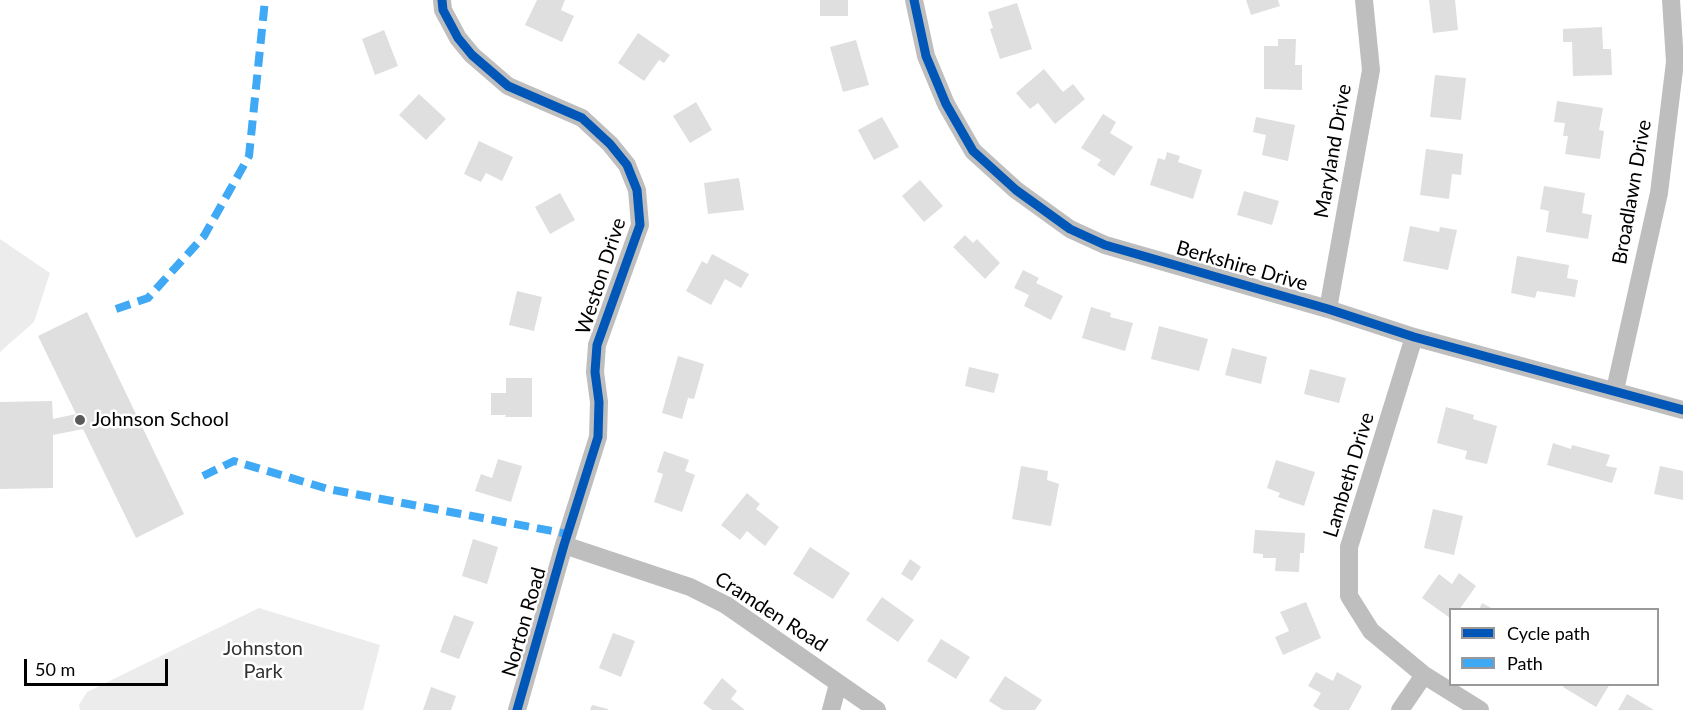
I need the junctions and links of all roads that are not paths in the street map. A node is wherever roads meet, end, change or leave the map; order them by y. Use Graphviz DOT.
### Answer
graph roads {
  1 [pos="442,0"];
  2 [pos="914,0"];
  3 [pos="1364,0"];
  4 [pos="1671,0"];
  5 [pos="1328,309"];
  6 [pos="1414,337"];
  7 [pos="1615,390"];
  8 [pos="1683,410"];
  9 [pos="564,545"];
  10 [pos="1424,675"];
  11 [pos="838,684"];
  12 [pos="518,710"];
  13 [pos="831,710"];
  14 [pos="877,710"];
  15 [pos="1400,710"];
  16 [pos="1480,710"];
  1 -- 9 [label="street, Weston Drive"];
  2 -- 5 [label="street, Berkshire Drive"];
  3 -- 5 [label="street, Maryland Drive"];
  4 -- 7 [label="street, Broadlawn Drive"];
  5 -- 6 [label="street, Berkshire Drive"];
  6 -- 7 [label="street, Berkshire Drive"];
  6 -- 10 [label="street, Lambeth Drive"];
  7 -- 8 [label="street, Berkshire Drive"];
  9 -- 11 [label="street, Cramden Road"];
  9 -- 12 [label="street, Norton Road"];
  10 -- 15 [label="street"];
  10 -- 16 [label="street, Lambeth Drive"];
  11 -- 13 [label="street"];
  11 -- 14 [label="street, Cramden Road"];
}
